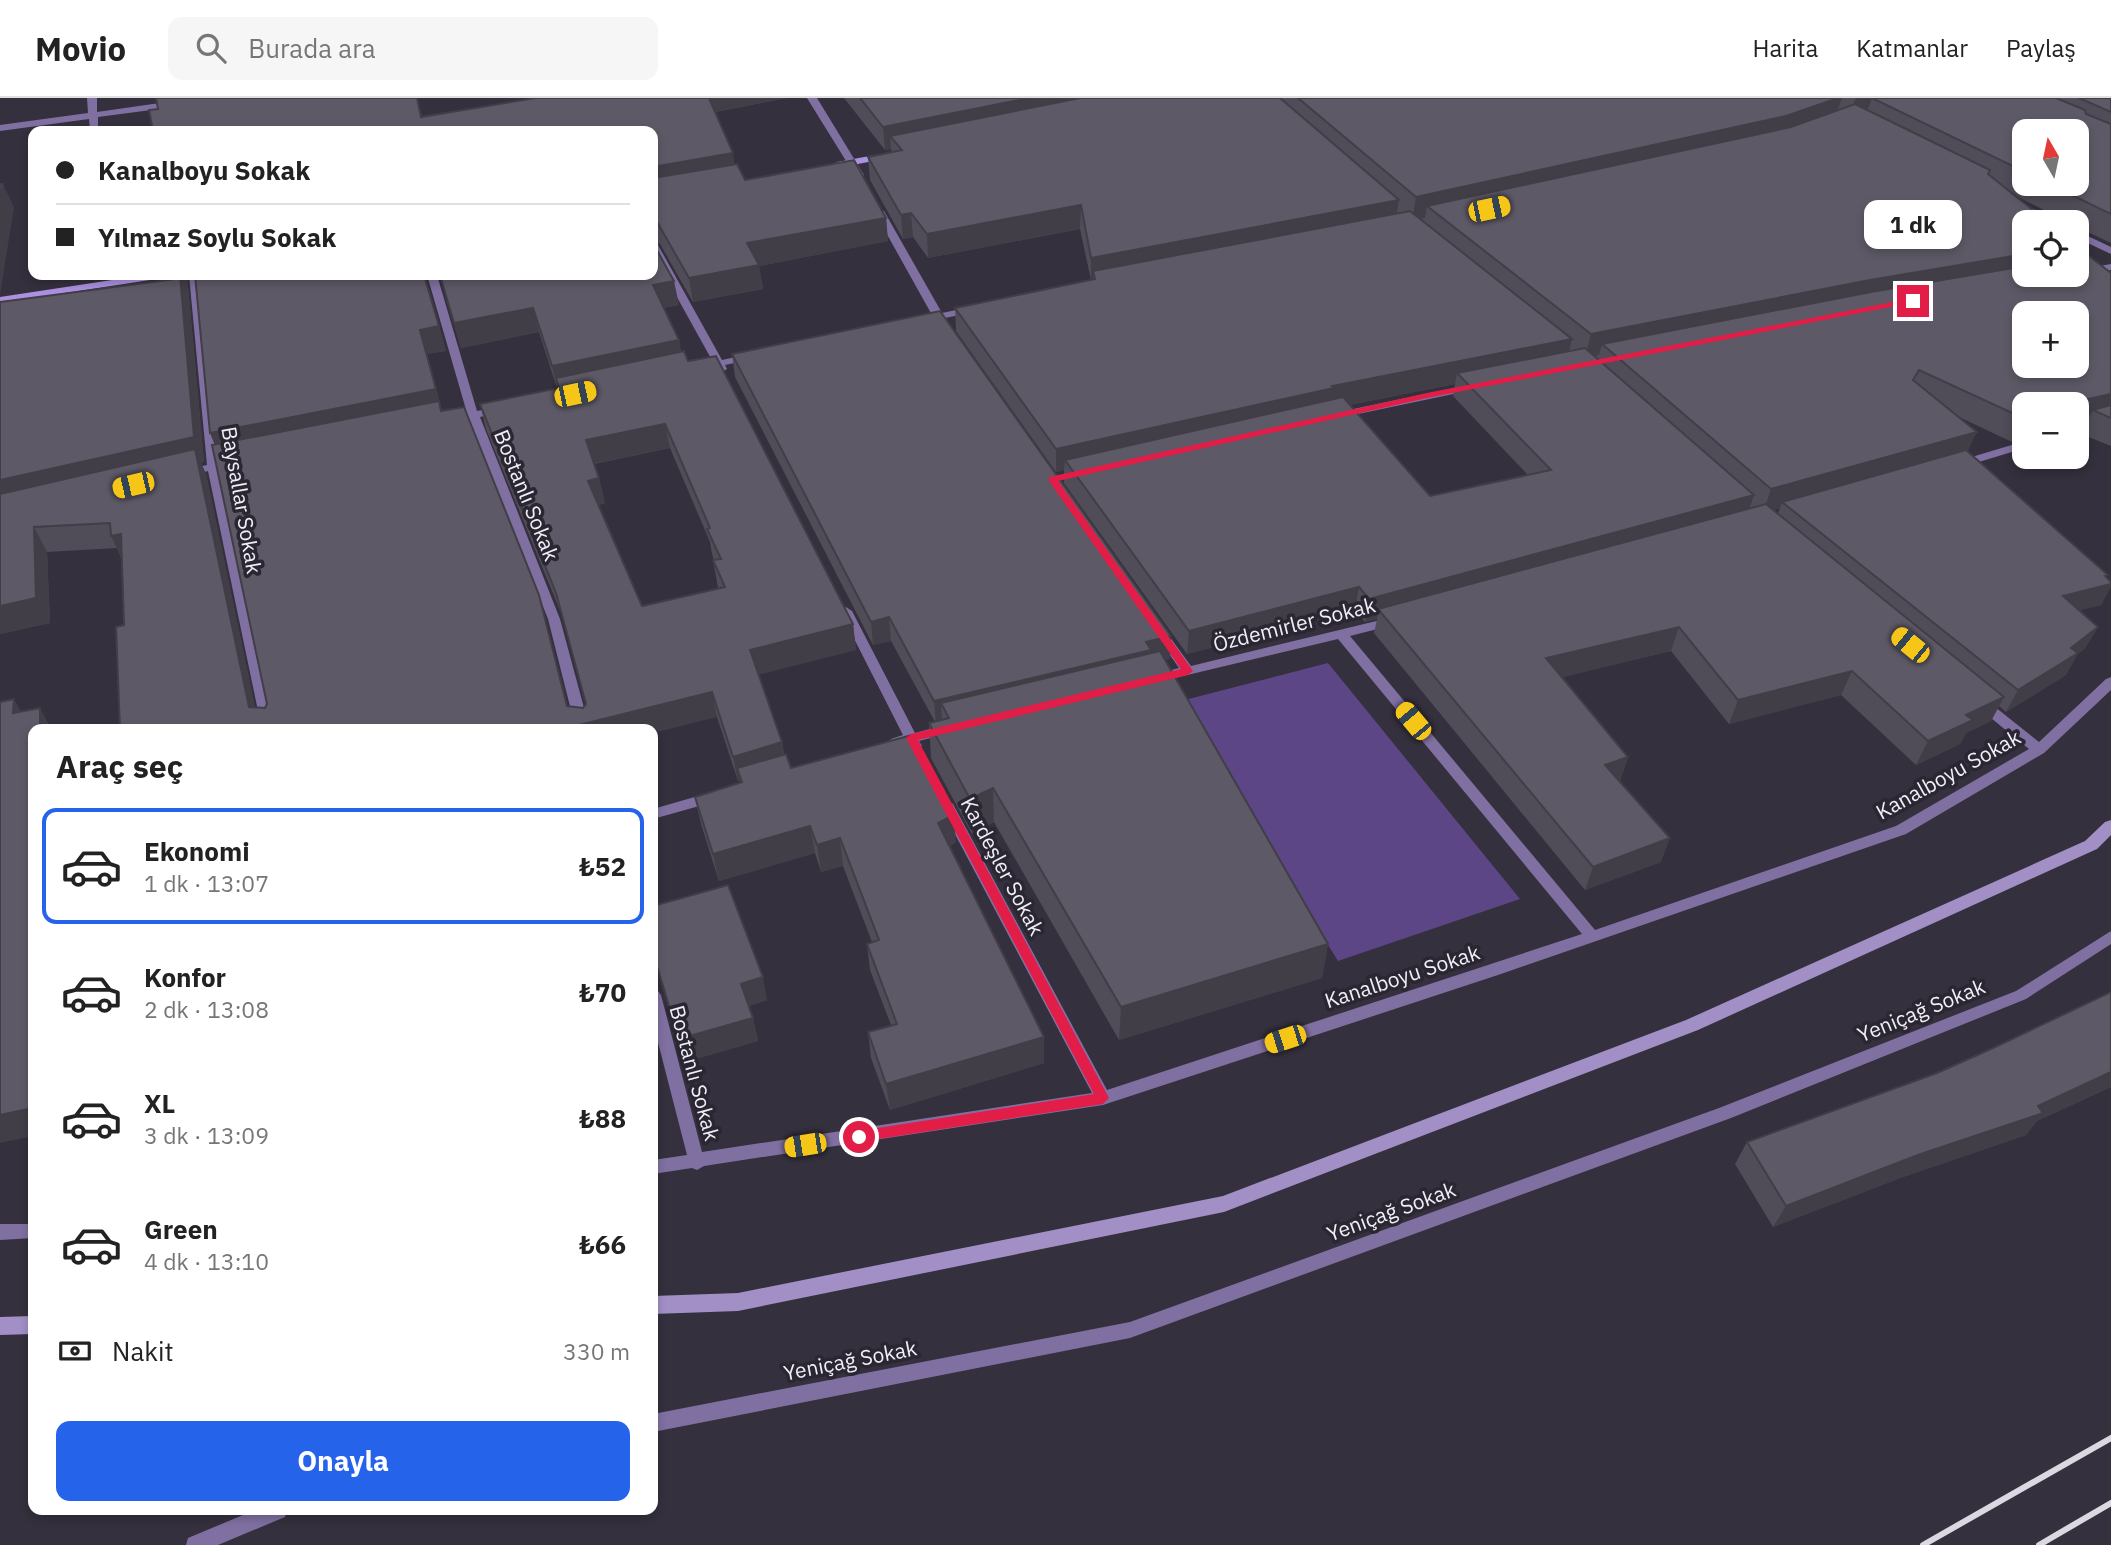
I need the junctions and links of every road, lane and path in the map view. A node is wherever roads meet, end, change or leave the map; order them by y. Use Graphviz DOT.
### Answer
graph roads {
  1 [pos="92,98"];
  2 [pos="812,98"];
  3 [pos="187,102"];
  4 [pos="94,116"];
  5 [pos="94,126"];
  6 [pos="0,128"];
  7 [pos="892,154"];
  8 [pos="852,162"];
  9 [pos="825,167"];
  10 [pos="865,186"];
  11 [pos="872,198"];
  12 [pos="2018,204"];
  13 [pos="2030,210"];
  14 [pos="2089,240"];
  15 [pos="2111,251"];
  16 [pos="658,254"];
  17 [pos="2111,267"];
  18 [pos="2089,271"];
  19 [pos="97,280"];
  20 [pos="194,280"];
  21 [pos="433,280"];
  22 [pos="0,300"];
  23 [pos="990,306"];
  24 [pos="938,317"];
  25 [pos="910,323"];
  26 [pos="953,338"];
  27 [pos="760,355"];
  28 [pos="719,363"];
  29 [pos="693,369"];
  30 [pos="1479,386"];
  31 [pos="731,387"];
  32 [pos="512,407"];
  33 [pos="473,415"];
  34 [pos="1333,416"];
  35 [pos="2111,420"];
  36 [pos="432,423"];
  37 [pos="2089,426"];
  38 [pos="2012,448"];
  39 [pos="240,461"];
  40 [pos="213,466"];
  41 [pos="1945,468"];
  42 [pos="173,475"];
  43 [pos="836,593"];
  44 [pos="1409,617"];
  45 [pos="1156,626"];
  46 [pos="1342,635"];
  47 [pos="1188,671"];
  48 [pos="2111,682"];
  49 [pos="1135,684"];
  50 [pos="1974,697"];
  51 [pos="267,724"];
  52 [pos="581,724"];
  53 [pos="964,725"];
  54 [pos="911,738"];
  55 [pos="885,746"];
  56 [pos="2039,750"];
  57 [pos="924,762"];
  58 [pos="937,786"];
  59 [pos="730,791"];
  60 [pos="658,813"];
  61 [pos="1592,936"];
  62 [pos="2111,937"];
  63 [pos="658,1014"];
  64 [pos="1103,1098"];
  65 [pos="697,1163"];
  66 [pos="658,1167"];
  67 [pos="28,1231"];
  68 [pos="0,1232"];
  69 [pos="658,1422"];
  70 [pos="266,1515"];
  71 [pos="195,1545"];
  1 -- 4 [label="street"];
  2 -- 8 [label="street"];
  3 -- 4 [label="street"];
  4 -- 5 [label="street"];
  4 -- 6 [label="street"];
  7 -- 8 [label="main road"];
  8 -- 9 [label="main road"];
  8 -- 10 [label="street"];
  11 -- 24 [label="street"];
  12 -- 13 [label="street"];
  14 -- 15 [label="street"];
  16 -- 28 [label="street"];
  17 -- 18 [label="street"];
  19 -- 22 [label="main road"];
  20 -- 40 [label="street, Baysallar Sokak"];
  21 -- 33 [label="street, Bostanlı Sokak"];
  23 -- 24 [label="street"];
  24 -- 25 [label="street"];
  24 -- 26 [label="street"];
  27 -- 28 [label="street"];
  28 -- 29 [label="street"];
  28 -- 31 [label="street"];
  30 -- 34 [label="street"];
  32 -- 33 [label="street"];
  33 -- 36 [label="street"];
  33 -- 52 [label="street, Bostanlı Sokak"];
  35 -- 37 [label="street"];
  38 -- 41 [label="street"];
  39 -- 40 [label="street"];
  40 -- 42 [label="street"];
  40 -- 51 [label="street, Baysallar Sokak"];
  43 -- 54 [label="street"];
  44 -- 46 [label="street, Özdemirler Sokak"];
  45 -- 47 [label="street"];
  46 -- 47 [label="street, Özdemirler Sokak"];
  46 -- 61 [label="street"];
  47 -- 49 [label="street, Özdemirler Sokak"];
  48 -- 56 [label="street, Kanalboyu Sokak"];
  50 -- 56 [label="street"];
  53 -- 54 [label="street"];
  54 -- 55 [label="street"];
  54 -- 57 [label="street"];
  56 -- 61 [label="street, Kanalboyu Sokak"];
  58 -- 64 [label="street, Kardeşler Sokak"];
  59 -- 60 [label="street"];
  61 -- 64 [label="street, Kanalboyu Sokak"];
  62 -- 69 [label="street, Yeniçağ Sokak"];
  63 -- 65 [label="street, Bostanlı Sokak"];
  64 -- 65 [label="street, Kanalboyu Sokak"];
  65 -- 66 [label="street, Kanalboyu Sokak"];
  67 -- 68 [label="street"];
  70 -- 71 [label="street"];
}
